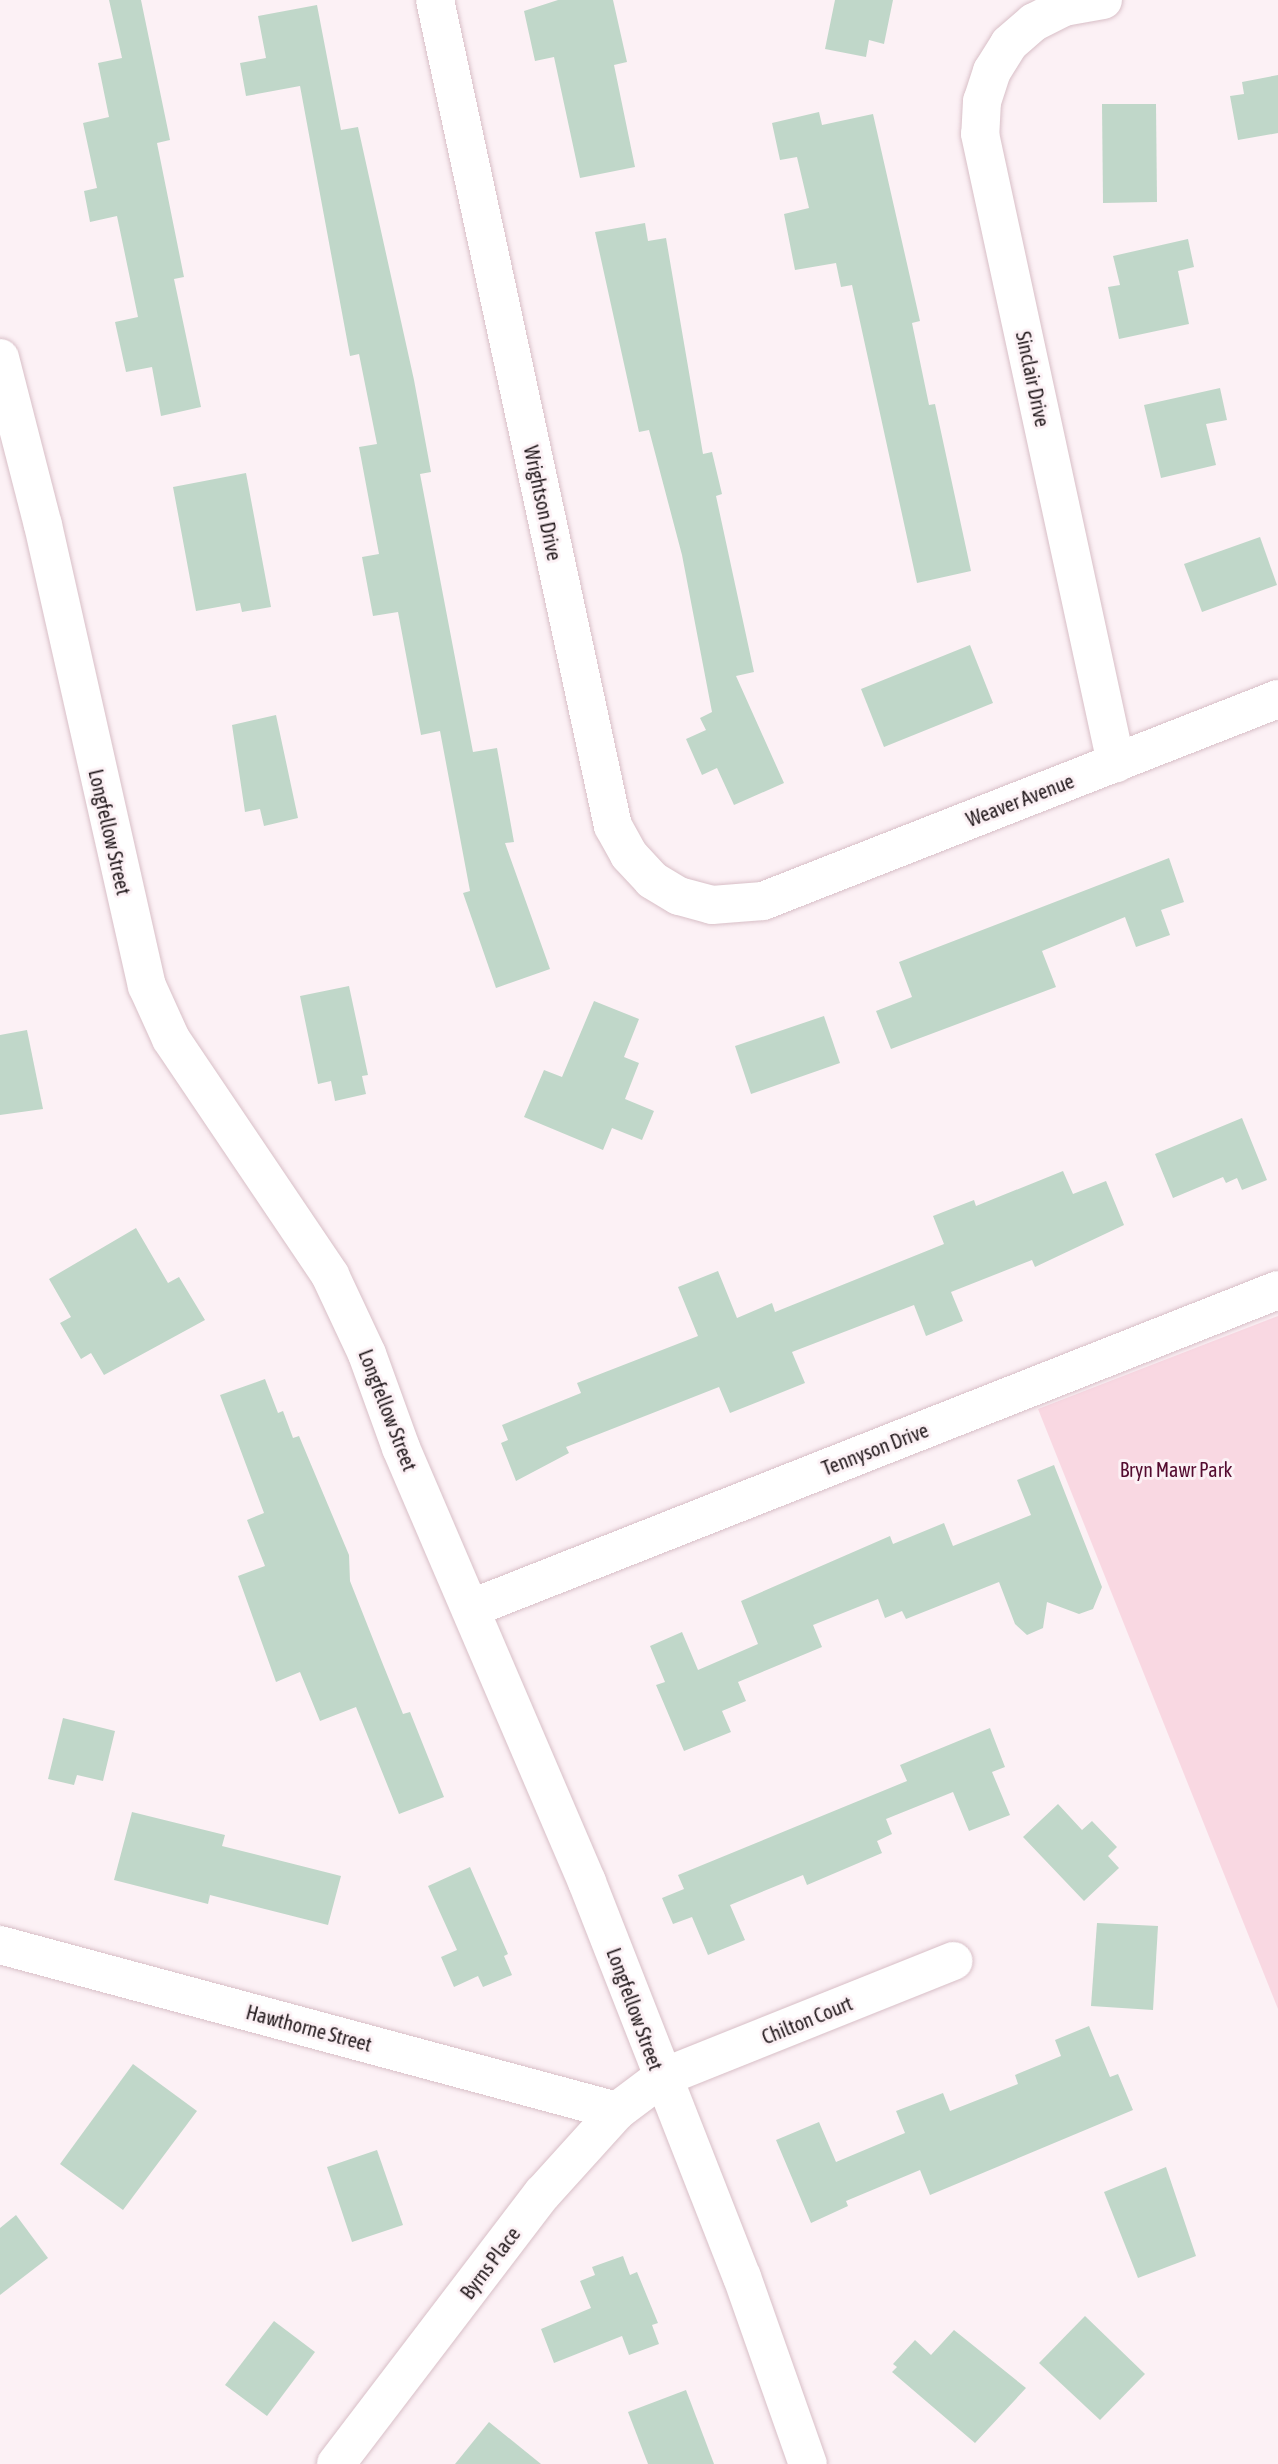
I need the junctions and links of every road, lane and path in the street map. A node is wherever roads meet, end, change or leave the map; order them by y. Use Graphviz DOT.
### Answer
graph roads {
  1 [pos="435,0"];
  2 [pos="1103,0"];
  3 [pos="1,366"];
  4 [pos="1278,699"];
  5 [pos="1116,763"];
  6 [pos="763,901"];
  7 [pos="1278,1290"];
  8 [pos="472,1608"];
  9 [pos="0,1945"];
  10 [pos="953,1961"];
  11 [pos="661,2078"];
  12 [pos="617,2111"];
  13 [pos="336,2464"];
  14 [pos="808,2464"];
  1 -- 6 [label="street, Wrightson Drive"];
  2 -- 5 [label="street, Sinclair Drive"];
  3 -- 8 [label="street, Longfellow Street"];
  4 -- 5 [label="street, Weaver Avenue"];
  5 -- 6 [label="street, Weaver Avenue"];
  7 -- 8 [label="street, Tennyson Drive"];
  8 -- 11 [label="street, Longfellow Street"];
  9 -- 12 [label="street, Hawthorne Street"];
  10 -- 11 [label="street, Chilton Court"];
  11 -- 12 [label="street, Byrns Place"];
  11 -- 14 [label="street, Longfellow Street"];
  12 -- 13 [label="street, Byrns Place"];
}
